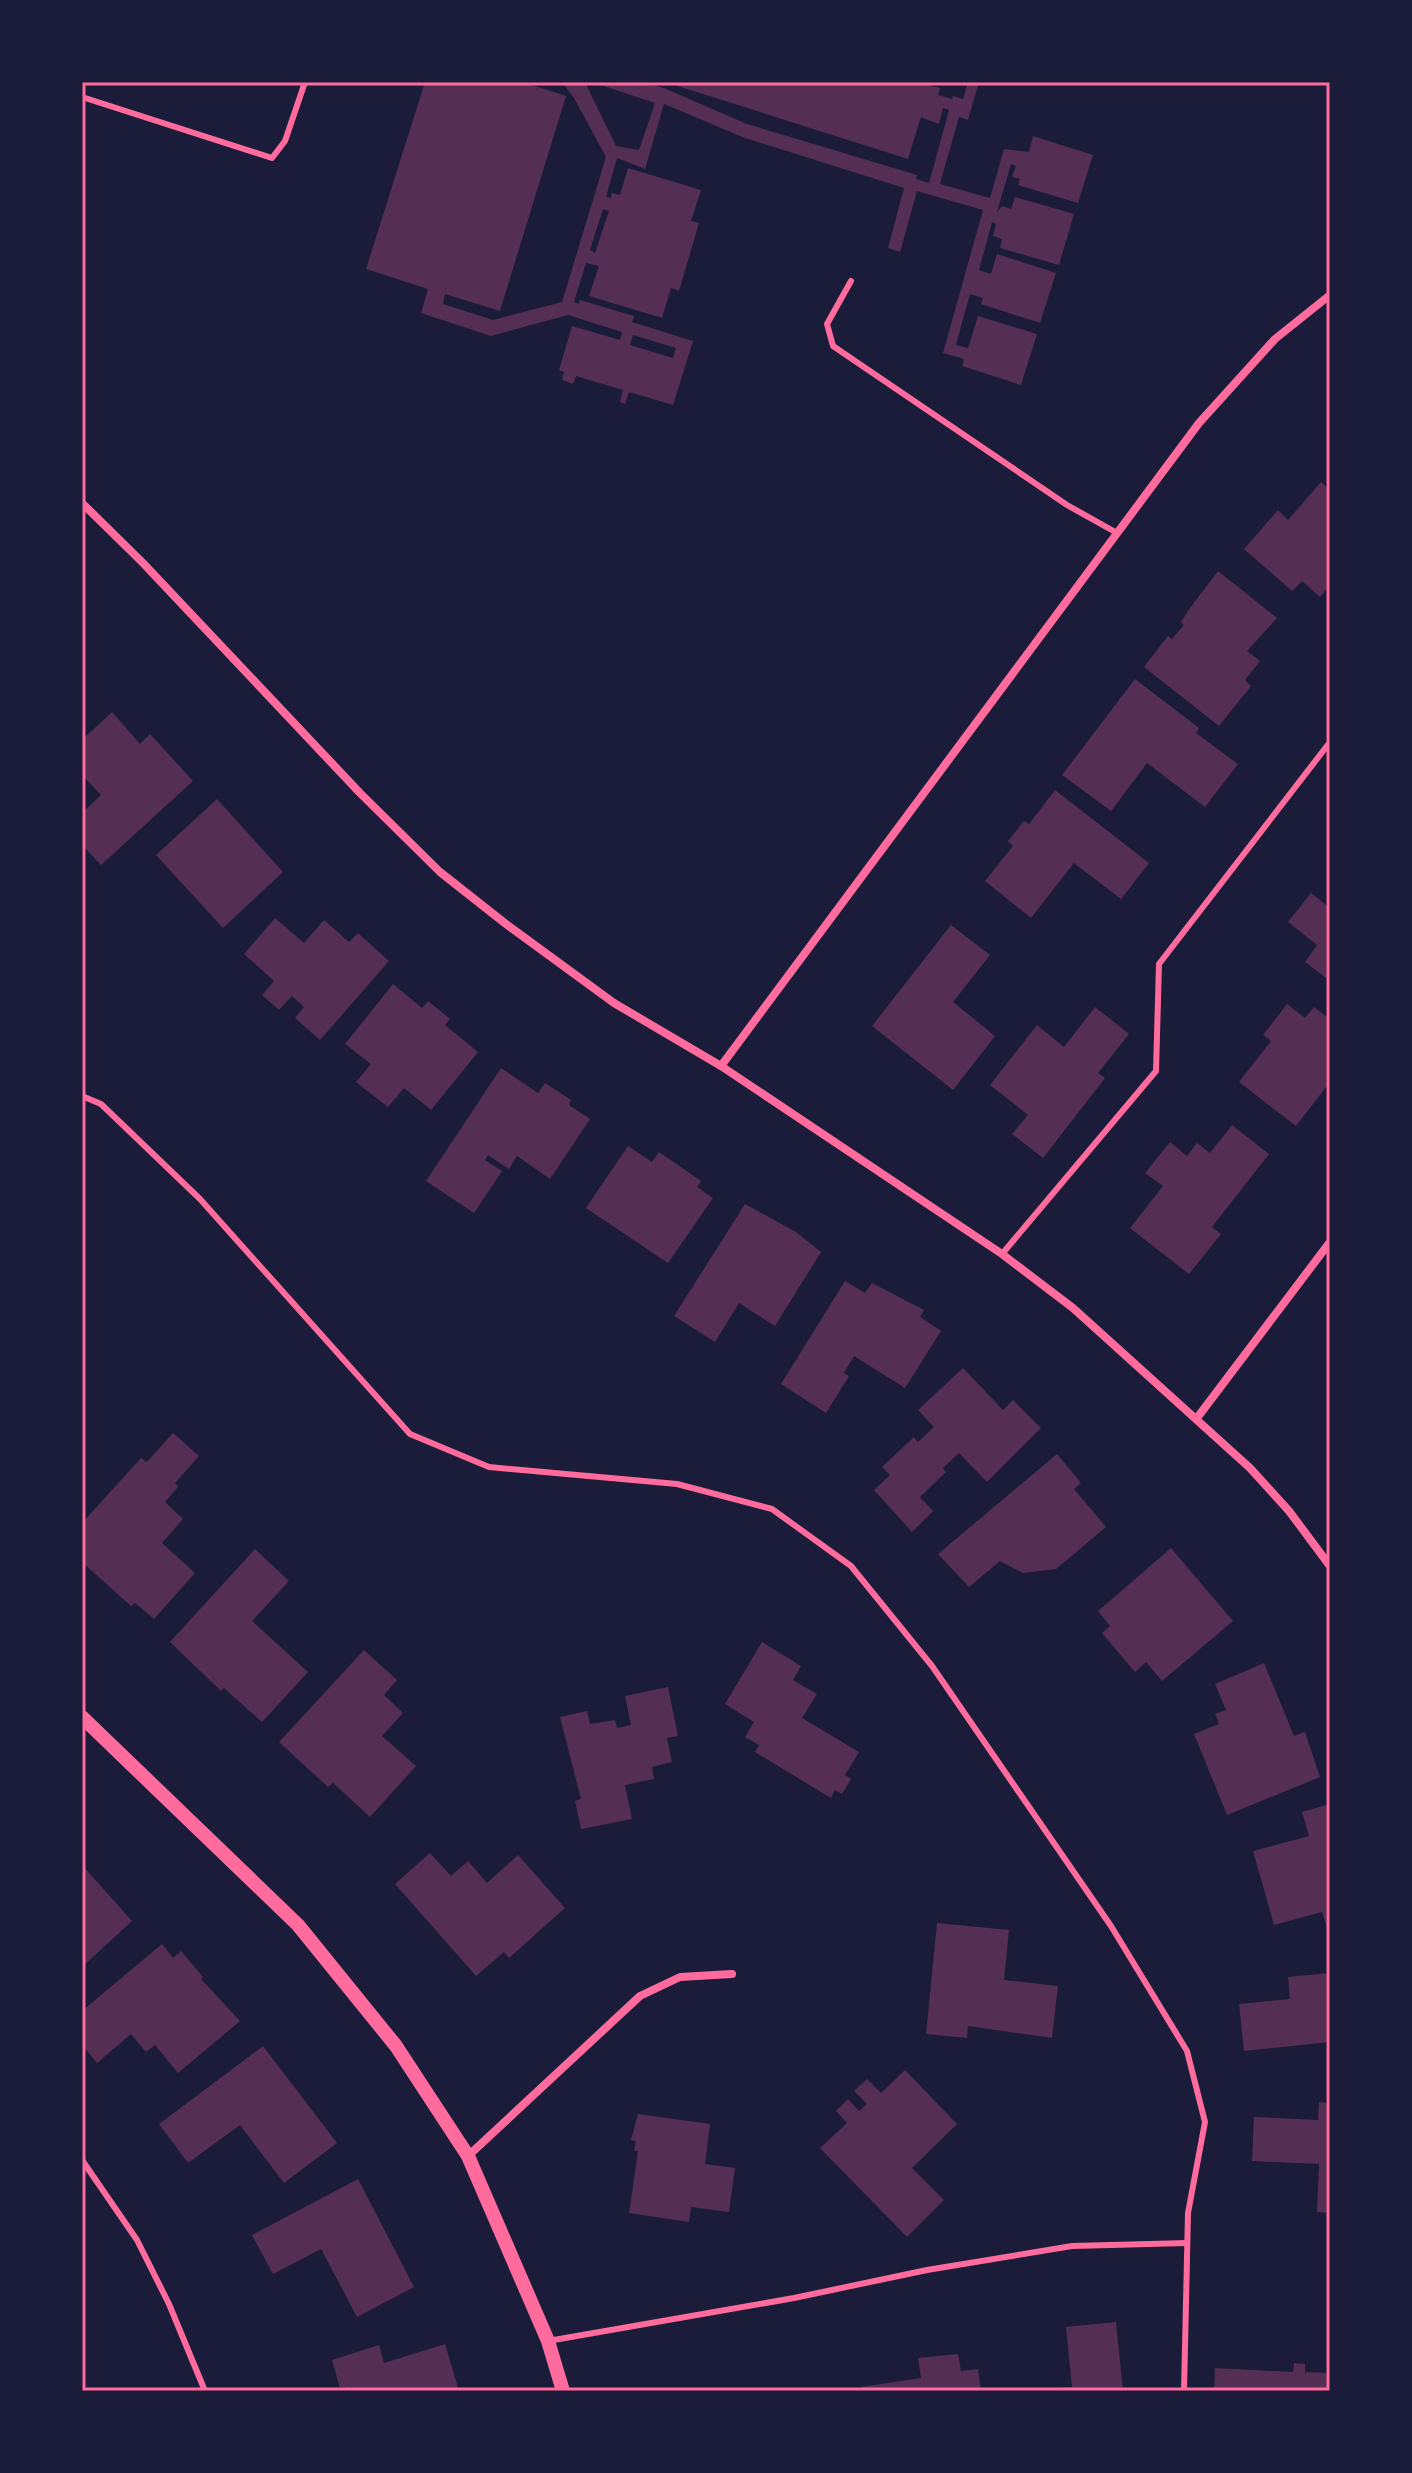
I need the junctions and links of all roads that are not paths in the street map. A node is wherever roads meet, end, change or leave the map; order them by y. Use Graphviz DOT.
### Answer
graph roads {
  1 [pos="305,82"];
  2 [pos="82,97"];
  3 [pos="851,281"];
  4 [pos="1330,295"];
  5 [pos="82,503"];
  6 [pos="1117,533"];
  7 [pos="1330,742"];
  8 [pos="721,1066"];
  9 [pos="82,1096"];
  10 [pos="1330,1242"];
  11 [pos="1002,1254"];
  12 [pos="1197,1418"];
  13 [pos="1330,1566"];
  14 [pos="82,1717"];
  15 [pos="732,1974"];
  16 [pos="468,2156"];
  17 [pos="82,2160"];
  18 [pos="1187,2243"];
  19 [pos="548,2341"];
  20 [pos="205,2391"];
  21 [pos="563,2391"];
  22 [pos="1184,2391"];
  1 -- 2 [label="lane"];
  3 -- 6 [label="lane"];
  4 -- 6 [label="street"];
  5 -- 8 [label="street"];
  6 -- 8 [label="street"];
  7 -- 11 [label="lane"];
  8 -- 11 [label="street"];
  9 -- 18 [label="lane"];
  10 -- 12 [label="street"];
  11 -- 12 [label="street"];
  12 -- 13 [label="street"];
  14 -- 16 [label="street"];
  15 -- 16 [label="street"];
  16 -- 19 [label="street"];
  17 -- 20 [label="lane"];
  18 -- 19 [label="lane"];
  18 -- 22 [label="lane"];
  19 -- 21 [label="street"];
}
